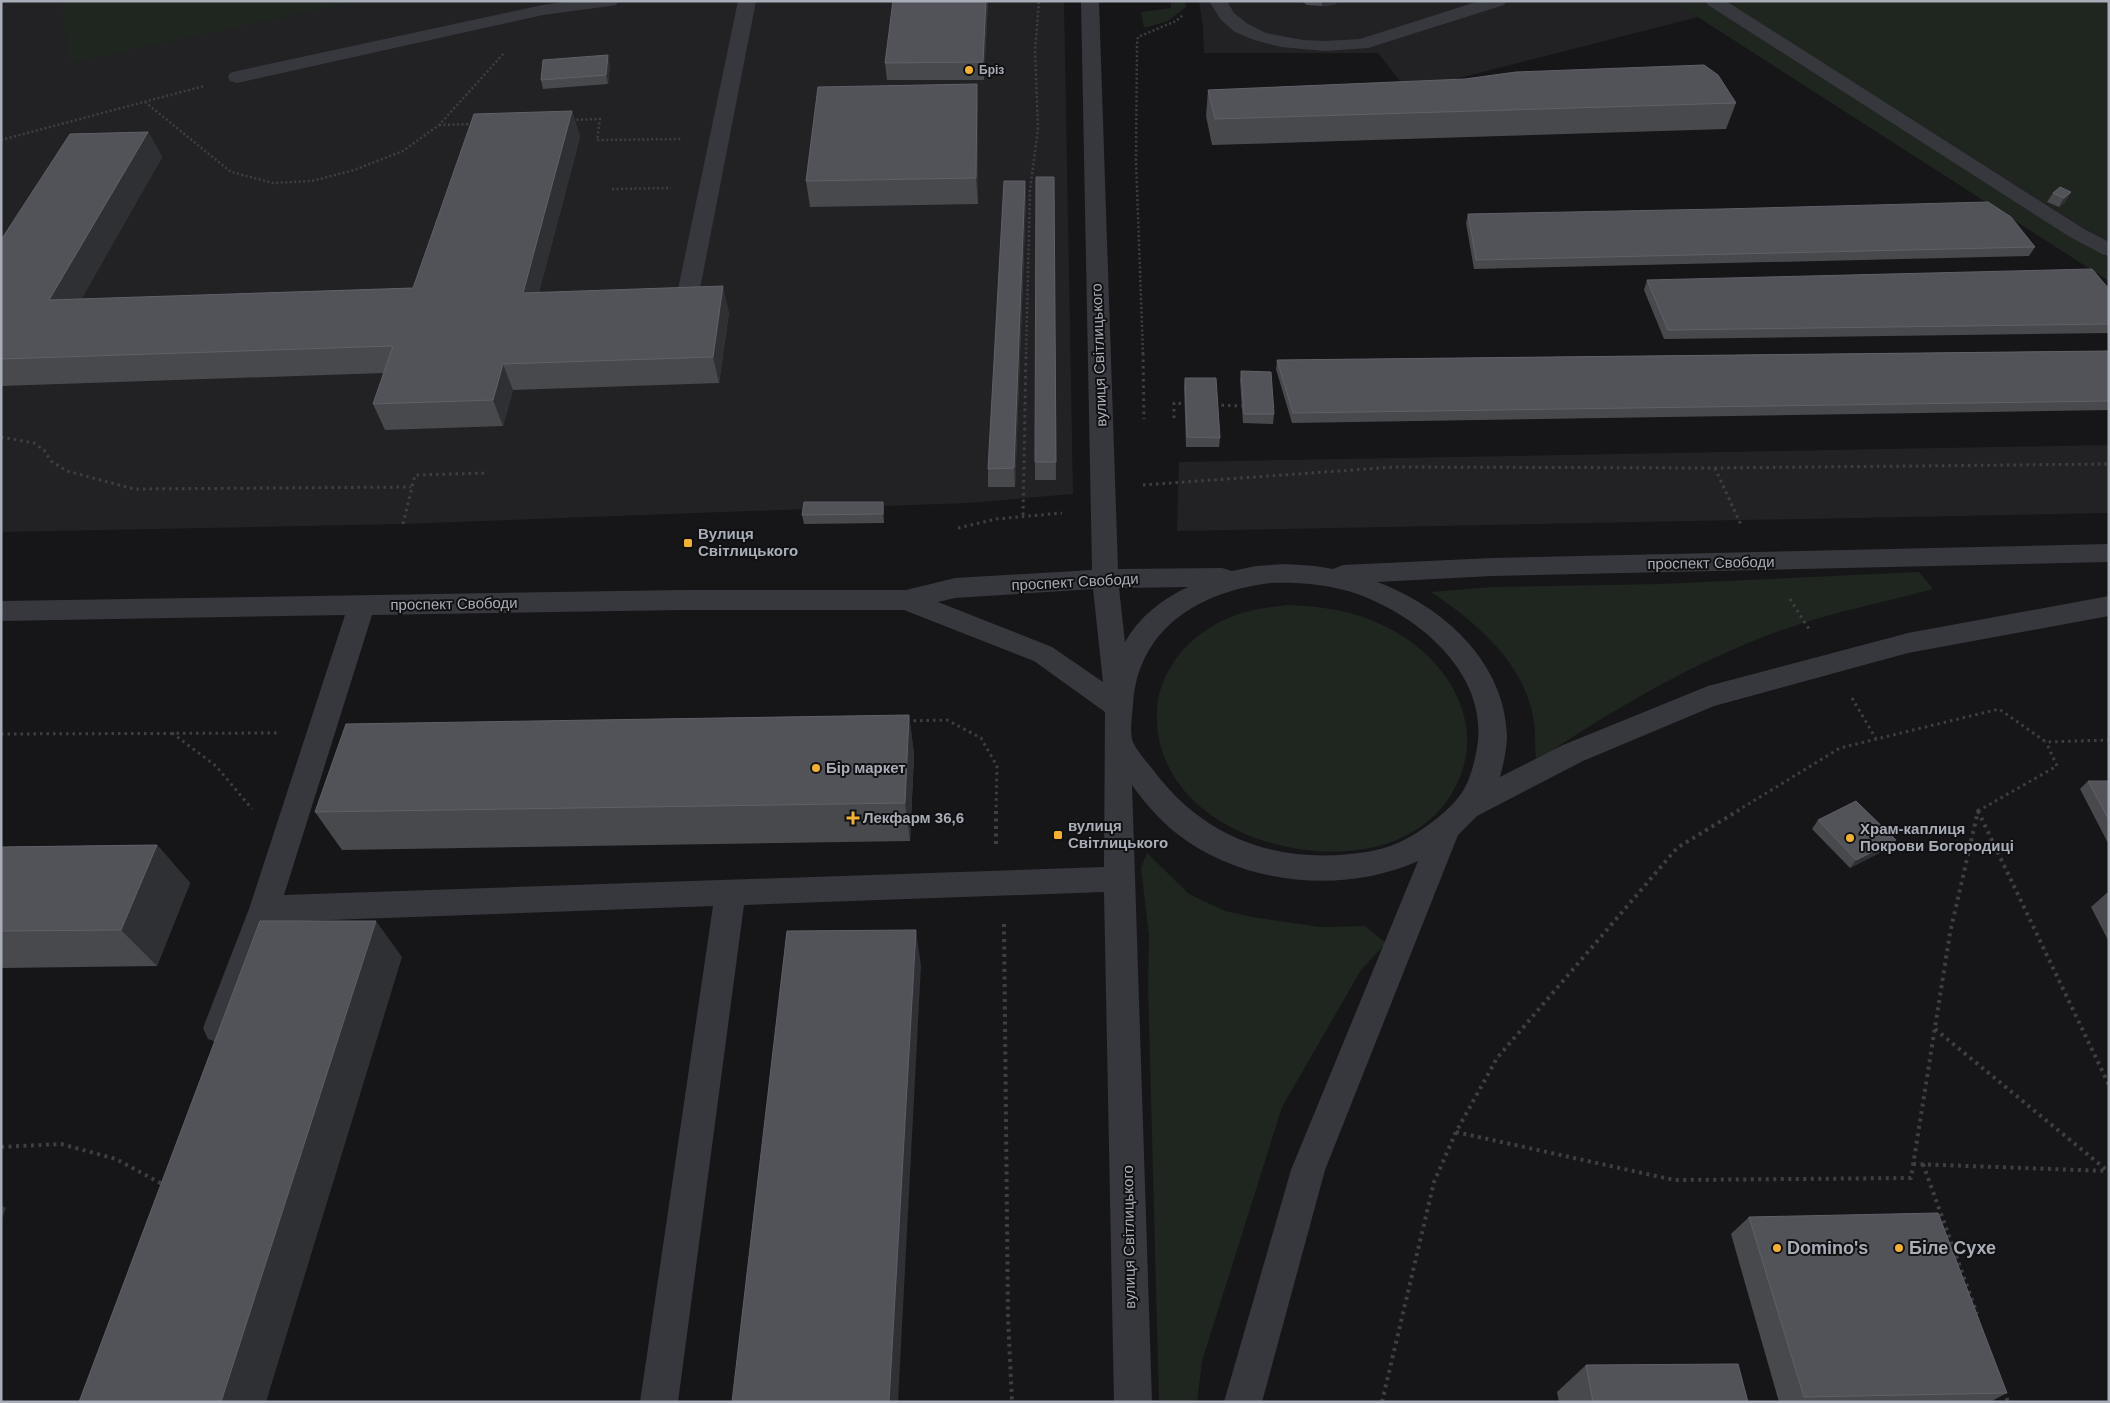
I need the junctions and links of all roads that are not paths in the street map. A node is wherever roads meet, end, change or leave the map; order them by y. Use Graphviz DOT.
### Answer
graph roads {
  1 [pos="610,1"];
  2 [pos="747,1"];
  3 [pos="1090,1"];
  4 [pos="1218,1"];
  5 [pos="1498,1"];
  6 [pos="1714,1"];
  7 [pos="237,77"];
  8 [pos="2109,250"];
  9 [pos="688,294"];
  10 [pos="2109,553"];
  11 [pos="1314,575"];
  12 [pos="1246,577"];
  13 [pos="1105,579"];
  14 [pos="906,600"];
  15 [pos="362,605"];
  16 [pos="2109,606"];
  17 [pos="1,611"];
  18 [pos="1119,708"];
  19 [pos="1118,742"];
  20 [pos="1469,806"];
  21 [pos="1445,831"];
  22 [pos="1118,879"];
  23 [pos="730,893"];
  24 [pos="264,909"];
  25 [pos="219,1028"];
  26 [pos="659,1402"];
  27 [pos="1133,1402"];
  28 [pos="1243,1402"];
  1 -- 7 [label="street"];
  2 -- 9 [label="street"];
  3 -- 13 [label="street, вулиця Світлицького"];
  4 -- 5 [label="street"];
  6 -- 8 [label="street"];
  10 -- 11 [label="street, проспект Свободи"];
  11 -- 12 [label="street"];
  11 -- 20 [label="street"];
  12 -- 13 [label="street, проспект Свободи"];
  12 -- 18 [label="street"];
  13 -- 14 [label="street, проспект Свободи"];
  13 -- 18 [label="street, вулиця Світлицького"];
  14 -- 15 [label="street, проспект Свободи"];
  14 -- 18 [label="street, проспект Свободи"];
  15 -- 17 [label="street, проспект Свободи"];
  15 -- 24 [label="street"];
  16 -- 20 [label="street"];
  18 -- 19 [label="street, вулиця Світлицького"];
  19 -- 21 [label="street"];
  19 -- 22 [label="street, вулиця Світлицького"];
  20 -- 21 [label="street"];
  21 -- 28 [label="street"];
  22 -- 23 [label="street"];
  22 -- 27 [label="street, вулиця Світлицького"];
  23 -- 24 [label="street"];
  23 -- 26 [label="street"];
  24 -- 25 [label="street"];
}
